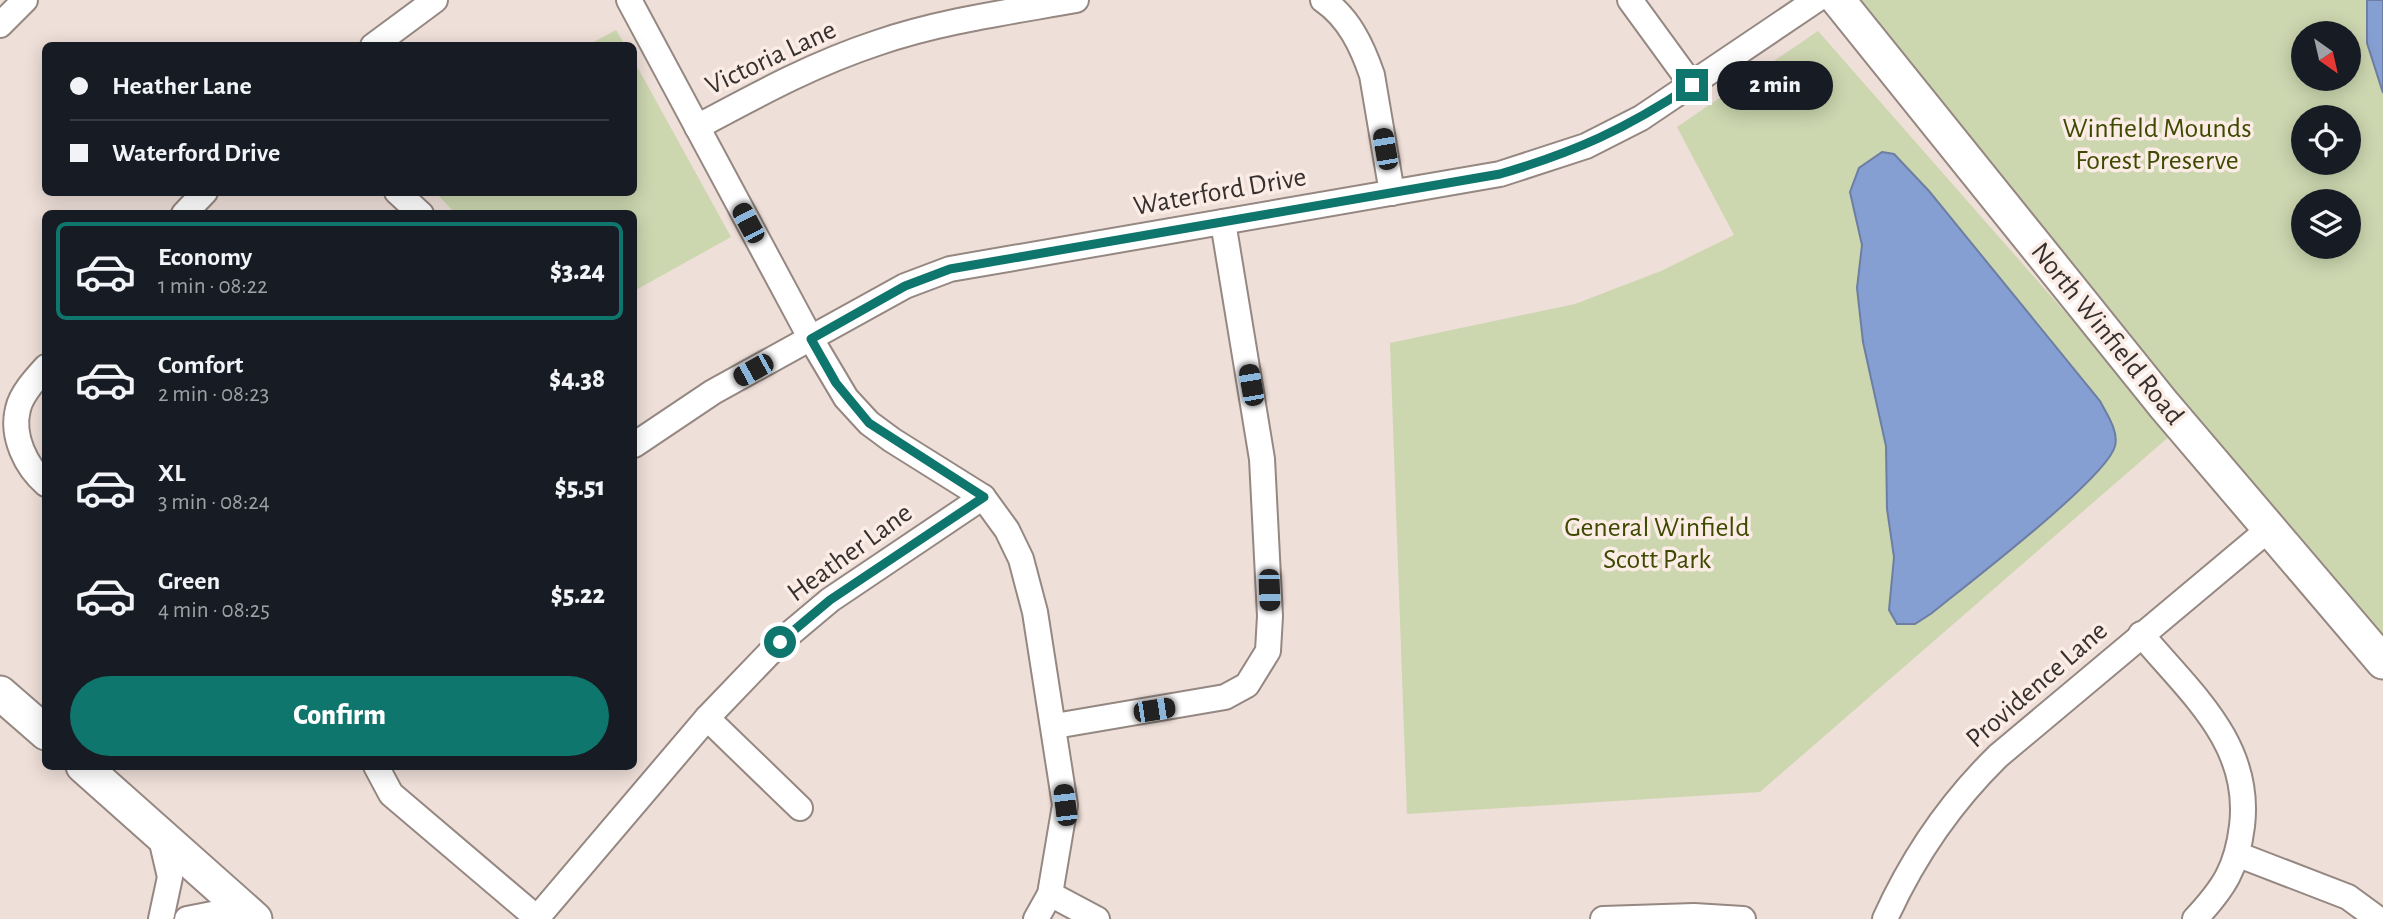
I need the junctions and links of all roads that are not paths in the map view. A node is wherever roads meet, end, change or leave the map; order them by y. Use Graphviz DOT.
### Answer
graph roads {
  1 [pos="25,0"];
  2 [pos="435,0"];
  3 [pos="628,0"];
  4 [pos="1076,0"];
  5 [pos="1323,0"];
  6 [pos="1630,0"];
  7 [pos="1816,0"];
  8 [pos="1838,0"];
  9 [pos="0,25"];
  10 [pos="378,42"];
  11 [pos="1692,85"];
  12 [pos="696,127"];
  13 [pos="1392,192"];
  14 [pos="201,196"];
  15 [pos="401,196"];
  16 [pos="188,210"];
  17 [pos="417,210"];
  18 [pos="1223,222"];
  19 [pos="811,339"];
  20 [pos="42,373"];
  21 [pos="637,443"];
  22 [pos="42,480"];
  23 [pos="984,497"];
  24 [pos="2269,529"];
  25 [pos="2141,635"];
  26 [pos="2383,662"];
  27 [pos="0,693"];
  28 [pos="707,718"];
  29 [pos="1055,726"];
  30 [pos="42,730"];
  31 [pos="88,770"];
  32 [pos="378,770"];
  33 [pos="800,808"];
  34 [pos="160,834"];
  35 [pos="2239,856"];
  36 [pos="1050,894"];
  37 [pos="249,913"];
  38 [pos="537,918"];
  39 [pos="161,919"];
  40 [pos="187,919"];
  41 [pos="1036,919"];
  42 [pos="1097,919"];
  43 [pos="1603,919"];
  44 [pos="1743,919"];
  45 [pos="1885,919"];
  46 [pos="2195,919"];
  47 [pos="2378,919"];
  1 -- 9 [label="street"];
  2 -- 10 [label="street"];
  3 -- 12 [label="street"];
  4 -- 12 [label="street, Victoria Lane"];
  5 -- 13 [label="street"];
  6 -- 11 [label="street"];
  7 -- 11 [label="street, Waterford Drive"];
  8 -- 24 [label="street, North Winfield Road"];
  11 -- 13 [label="street, Waterford Drive"];
  12 -- 19 [label="street"];
  13 -- 18 [label="street, Waterford Drive"];
  14 -- 16 [label="street"];
  15 -- 17 [label="street"];
  18 -- 19 [label="street, Waterford Drive"];
  18 -- 29 [label="street"];
  19 -- 21 [label="street, Waterford Drive"];
  19 -- 23 [label="street"];
  20 -- 22 [label="street"];
  23 -- 28 [label="street, Heather Lane"];
  23 -- 29 [label="street"];
  24 -- 25 [label="street, Providence Lane"];
  24 -- 26 [label="street, North Winfield Road"];
  25 -- 35 [label="street"];
  25 -- 45 [label="street, Providence Lane"];
  27 -- 30 [label="street"];
  28 -- 33 [label="street"];
  28 -- 38 [label="street, Heather Lane"];
  29 -- 36 [label="street"];
  31 -- 34 [label="street"];
  32 -- 38 [label="street"];
  34 -- 37 [label="street"];
  34 -- 39 [label="street"];
  35 -- 46 [label="street"];
  35 -- 47 [label="street"];
  36 -- 41 [label="street"];
  36 -- 42 [label="street"];
  37 -- 40 [label="street"];
  43 -- 44 [label="street"];
}
